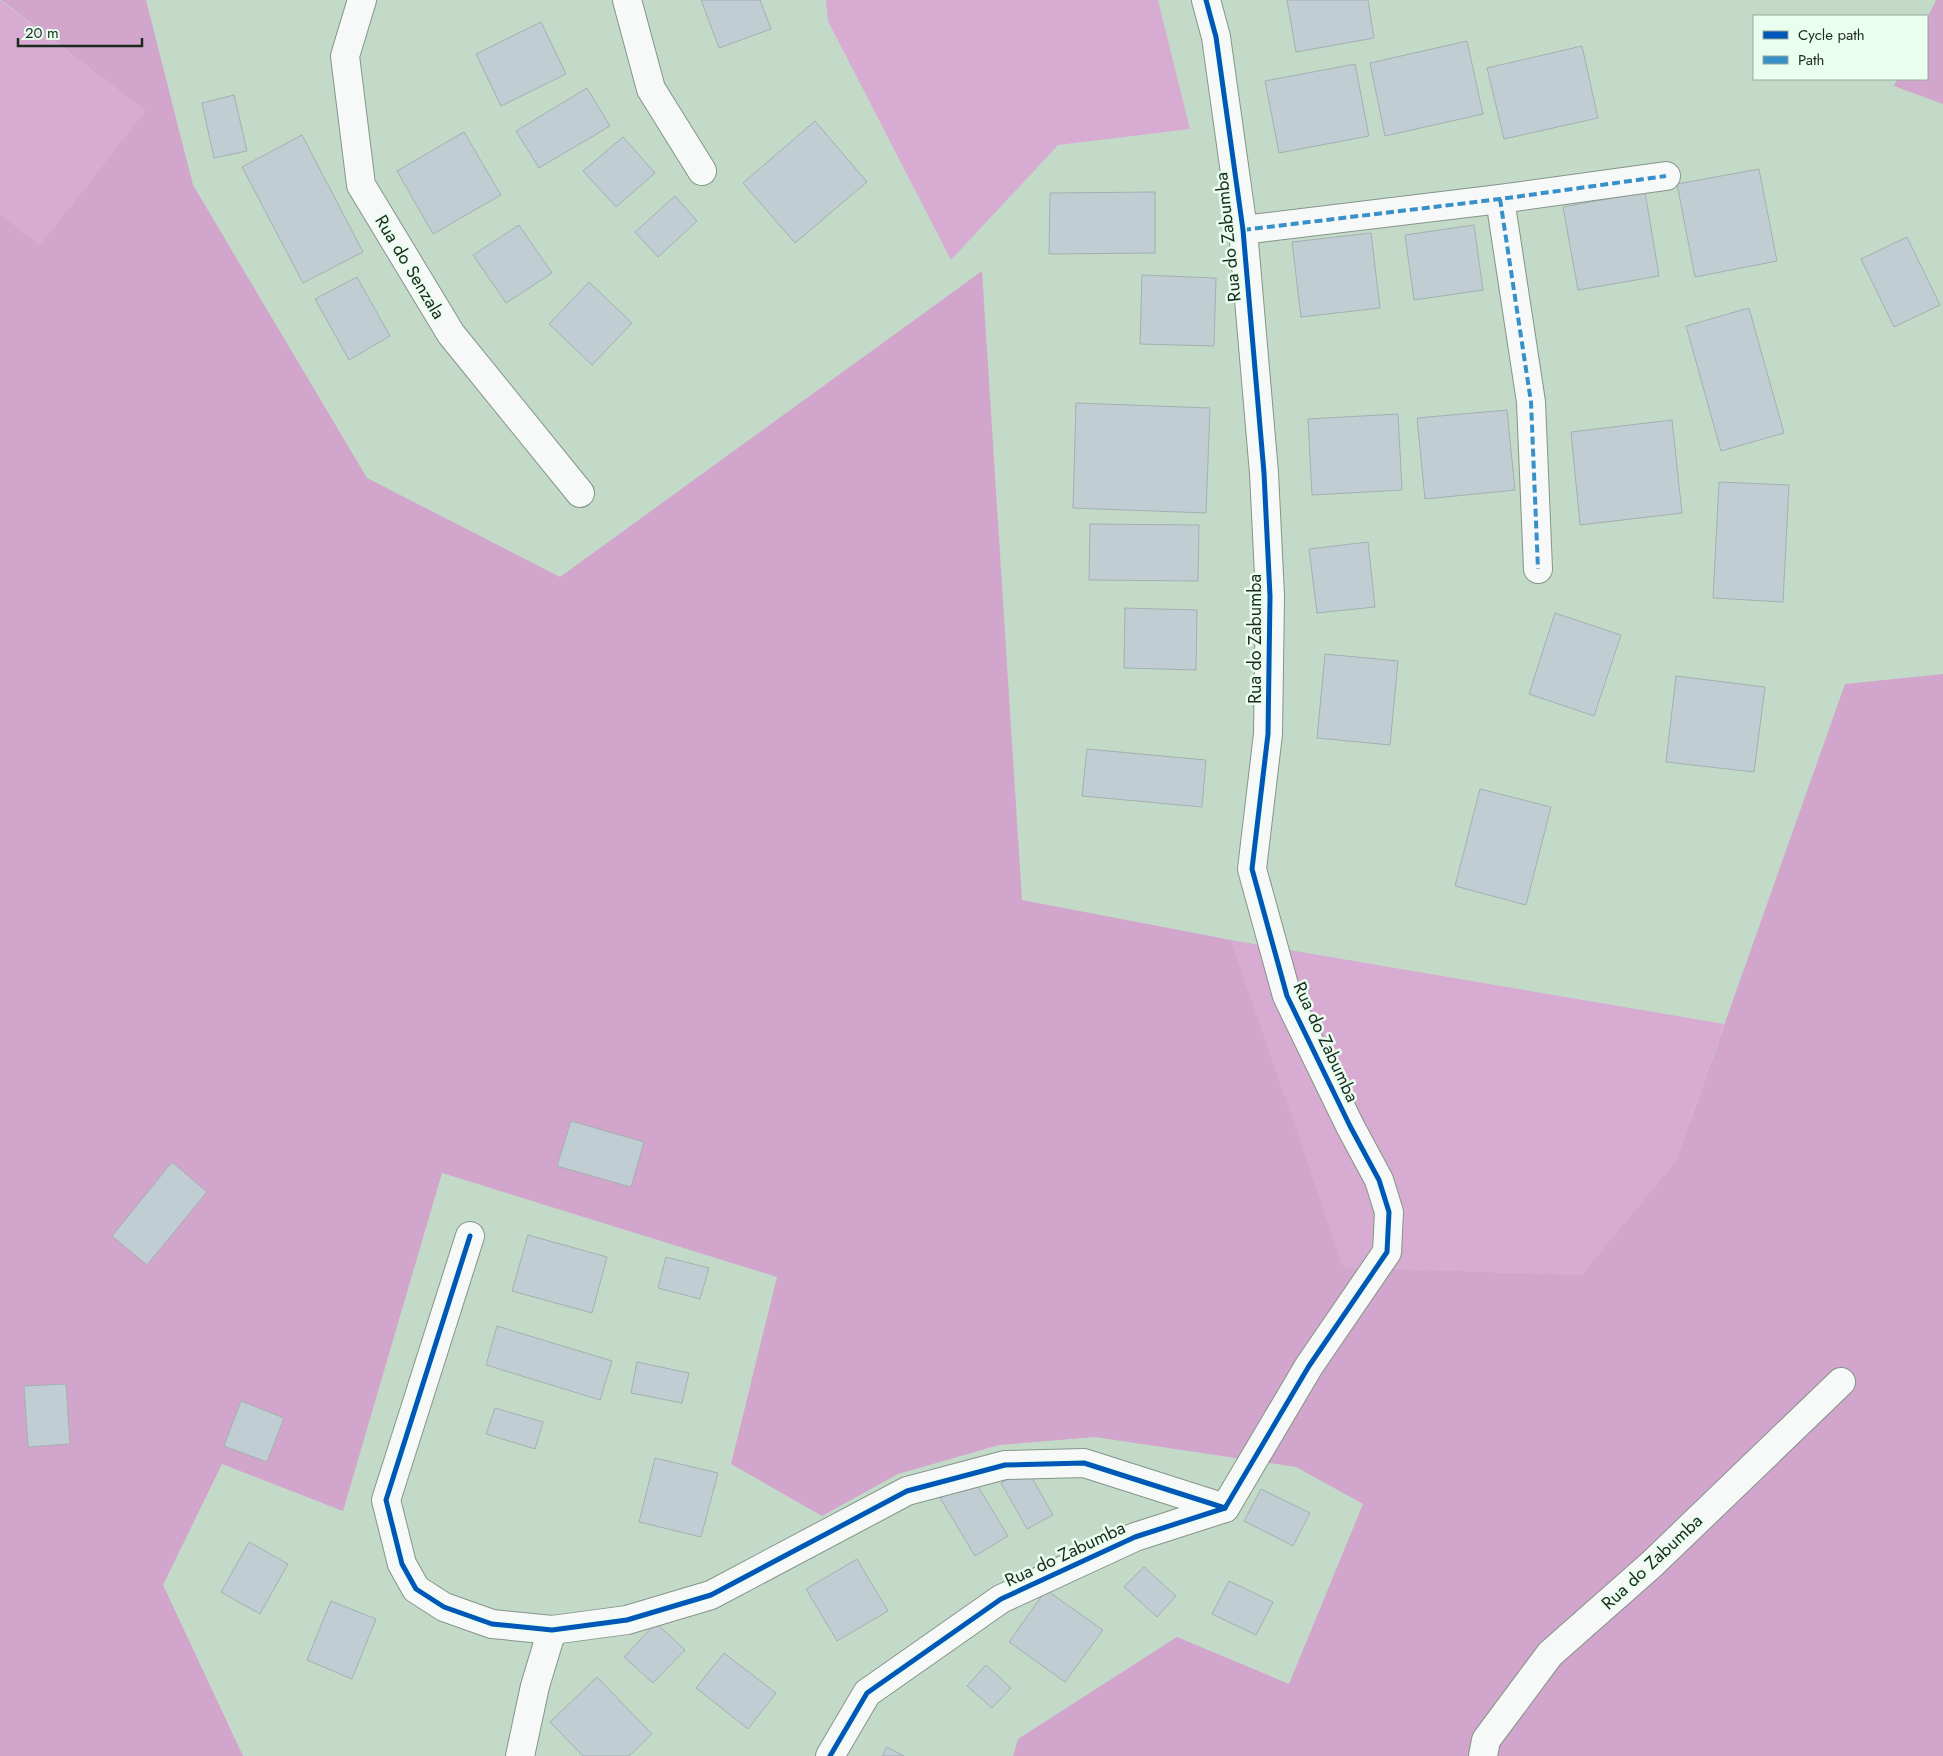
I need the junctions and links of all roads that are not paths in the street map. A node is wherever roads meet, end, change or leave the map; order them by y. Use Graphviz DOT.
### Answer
graph roads {
  1 [pos="362,0"];
  2 [pos="627,0"];
  3 [pos="1206,0"];
  4 [pos="702,170"];
  5 [pos="1666,176"];
  6 [pos="1500,199"];
  7 [pos="1243,230"];
  8 [pos="580,493"];
  9 [pos="1538,569"];
  10 [pos="470,1236"];
  11 [pos="1841,1382"];
  12 [pos="1225,1508"];
  13 [pos="552,1630"];
  14 [pos="520,1756"];
  15 [pos="830,1756"];
  16 [pos="1484,1756"];
  1 -- 8 [label="street, Rua do Senzala"];
  2 -- 4 [label="street"];
  3 -- 7 [label="street, Rua do Zabumba"];
  5 -- 6 [label="street"];
  6 -- 7 [label="street"];
  6 -- 9 [label="street"];
  7 -- 12 [label="street, Rua do Zabumba"];
  10 -- 13 [label="street"];
  11 -- 16 [label="street, Rua do Zabumba"];
  12 -- 13 [label="street"];
  12 -- 15 [label="street, Rua do Zabumba"];
  13 -- 14 [label="street"];
}
